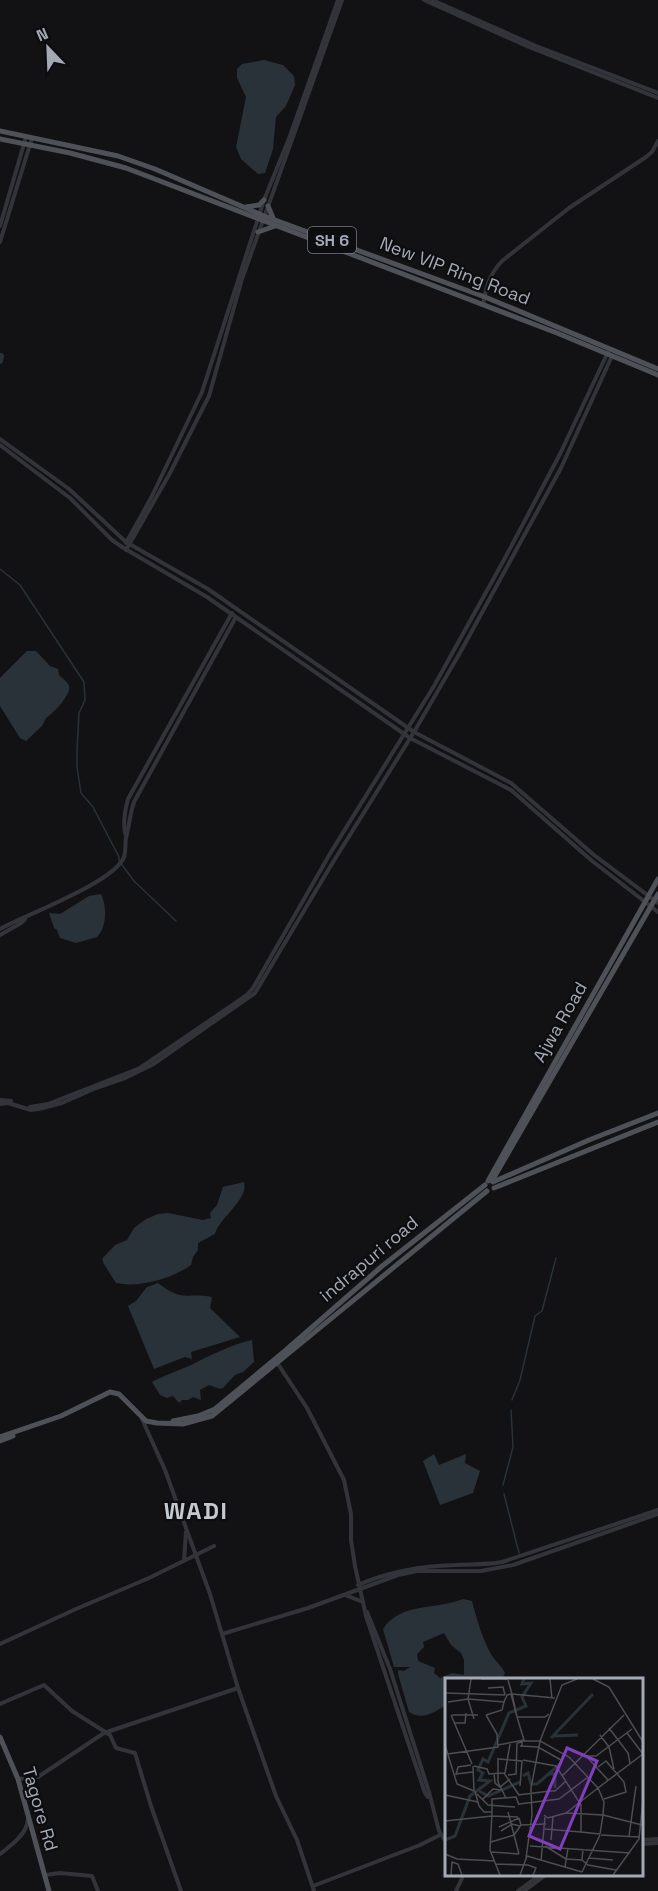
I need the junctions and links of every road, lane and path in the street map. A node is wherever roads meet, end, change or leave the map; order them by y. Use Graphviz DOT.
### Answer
graph roads {
  1 [pos="340,0"];
  2 [pos="431,1"];
  3 [pos="658,95"];
  4 [pos="0,131"];
  5 [pos="29,138"];
  6 [pos="0,139"];
  7 [pos="658,141"];
  8 [pos="26,146"];
  9 [pos="264,200"];
  10 [pos="268,206"];
  11 [pos="245,208"];
  12 [pos="261,217"];
  13 [pos="274,219"];
  14 [pos="0,226"];
  15 [pos="276,226"];
  16 [pos="258,232"];
  17 [pos="321,240"];
  18 [pos="0,242"];
  19 [pos="364,256"];
  20 [pos="484,297"];
  21 [pos="483,305"];
  22 [pos="611,353"];
  23 [pos="658,369"];
  24 [pos="658,375"];
  25 [pos="0,439"];
  26 [pos="0,445"];
  27 [pos="128,543"];
  28 [pos="124,549"];
  29 [pos="234,609"];
  30 [pos="239,612"];
  31 [pos="231,614"];
  32 [pos="236,617"];
  33 [pos="425,701"];
  34 [pos="431,704"];
  35 [pos="408,728"];
  36 [pos="414,732"];
  37 [pos="405,734"];
  38 [pos="410,738"];
  39 [pos="127,836"];
  40 [pos="658,879"];
  41 [pos="658,894"];
  42 [pos="651,901"];
  43 [pos="658,912"];
  44 [pos="25,918"];
  45 [pos="0,929"];
  46 [pos="0,935"];
  47 [pos="195,1032"];
  48 [pos="0,1102"];
  49 [pos="658,1113"];
  50 [pos="658,1122"];
  51 [pos="490,1185"];
  52 [pos="277,1361"];
  53 [pos="141,1416"];
  54 [pos="0,1439"];
  55 [pos="658,1512"];
  56 [pos="186,1530"];
  57 [pos="214,1546"];
  58 [pos="195,1555"];
  59 [pos="184,1560"];
  60 [pos="360,1587"];
  61 [pos="345,1595"];
  62 [pos="364,1603"];
  63 [pos="222,1634"];
  64 [pos="0,1644"];
  65 [pos="238,1688"];
  66 [pos="0,1704"];
  67 [pos="104,1733"];
  68 [pos="0,1737"];
  69 [pos="18,1779"];
  70 [pos="28,1818"];
  71 [pos="440,1835"];
  72 [pos="445,1840"];
  73 [pos="658,1841"];
  74 [pos="643,1842"];
  75 [pos="0,1854"];
  76 [pos="44,1875"];
  77 [pos="464,1876"];
  78 [pos="540,1876"];
  79 [pos="546,1876"];
  80 [pos="313,1886"];
  81 [pos="49,1891"];
  82 [pos="99,1891"];
  83 [pos="181,1891"];
  84 [pos="314,1891"];
  85 [pos="456,1891"];
  86 [pos="518,1891"];
  87 [pos="524,1891"];
  1 -- 9 [label="street"];
  1 -- 10 [label="street"];
  2 -- 3 [label="street"];
  4 -- 5 [label="main road, New VIP Ring Road / SH 6"];
  5 -- 8 [label="street"];
  5 -- 11 [label="main road, New VIP Ring Road / SH 6"];
  6 -- 8 [label="main road, New VIP Ring Road / SH 6"];
  7 -- 20 [label="street"];
  8 -- 12 [label="main road, New VIP Ring Road / SH 6"];
  8 -- 14 [label="street"];
  8 -- 18 [label="street"];
  9 -- 11 [label="main road"];
  9 -- 12 [label="street"];
  10 -- 12 [label="street"];
  10 -- 13 [label="main road"];
  11 -- 12 [label="main road, New VIP Ring Road / SH 6"];
  12 -- 13 [label="main road, New VIP Ring Road / SH 6"];
  12 -- 15 [label="main road, New VIP Ring Road / SH 6"];
  12 -- 16 [label="street"];
  12 -- 27 [label="street"];
  13 -- 17 [label="main road, New VIP Ring Road / SH 6"];
  15 -- 16 [label="main road"];
  15 -- 17 [label="main road, New VIP Ring Road / SH 6"];
  16 -- 27 [label="street"];
  17 -- 19 [label="main road, New VIP Ring Road / SH 6"];
  19 -- 20 [label="main road, New VIP Ring Road / SH 6"];
  19 -- 21 [label="main road, New VIP Ring Road / SH 6"];
  20 -- 21 [label="street"];
  20 -- 22 [label="main road, New VIP Ring Road / SH 6"];
  21 -- 22 [label="main road, New VIP Ring Road / SH 6"];
  22 -- 23 [label="main road, New VIP Ring Road / SH 6"];
  22 -- 24 [label="main road, New VIP Ring Road / SH 6"];
  22 -- 33 [label="street"];
  22 -- 34 [label="street"];
  25 -- 27 [label="street"];
  26 -- 28 [label="street"];
  27 -- 28 [label="street"];
  27 -- 29 [label="street"];
  28 -- 31 [label="street"];
  29 -- 30 [label="street"];
  29 -- 31 [label="street"];
  30 -- 32 [label="street"];
  30 -- 35 [label="street"];
  31 -- 32 [label="street"];
  31 -- 39 [label="street"];
  32 -- 37 [label="street"];
  32 -- 39 [label="street"];
  33 -- 34 [label="street"];
  33 -- 35 [label="street"];
  34 -- 36 [label="street"];
  35 -- 36 [label="street"];
  35 -- 37 [label="street"];
  36 -- 38 [label="street"];
  36 -- 42 [label="street"];
  37 -- 38 [label="street"];
  37 -- 47 [label="street"];
  38 -- 42 [label="street"];
  38 -- 47 [label="street"];
  39 -- 44 [label="street"];
  40 -- 42 [label="main road, Ajwa Road"];
  41 -- 42 [label="main road, Ajwa Road"];
  42 -- 43 [label="street"];
  42 -- 51 [label="main road, Ajwa Road"];
  44 -- 45 [label="street"];
  44 -- 46 [label="street"];
  47 -- 48 [label="street"];
  49 -- 51 [label="main road, indrapuri road"];
  50 -- 51 [label="main road, indrapuri road"];
  51 -- 52 [label="main road, indrapuri road"];
  52 -- 53 [label="main road"];
  52 -- 53 [label="main road"];
  52 -- 60 [label="street"];
  53 -- 54 [label="main road"];
  53 -- 56 [label="street"];
  55 -- 60 [label="street"];
  56 -- 58 [label="street"];
  56 -- 59 [label="street"];
  57 -- 58 [label="street"];
  58 -- 59 [label="street"];
  58 -- 63 [label="street"];
  59 -- 64 [label="street"];
  60 -- 61 [label="street"];
  60 -- 62 [label="street"];
  61 -- 62 [label="street"];
  61 -- 63 [label="street"];
  62 -- 71 [label="street"];
  63 -- 65 [label="street"];
  65 -- 67 [label="street"];
  65 -- 80 [label="street"];
  66 -- 67 [label="street"];
  67 -- 69 [label="street"];
  67 -- 83 [label="street"];
  68 -- 69 [label="main road, Tagore Rd"];
  69 -- 70 [label="main road, Tagore Rd"];
  70 -- 75 [label="street"];
  70 -- 76 [label="main road, Tagore Rd"];
  71 -- 72 [label="street"];
  71 -- 80 [label="street"];
  73 -- 74 [label="street"];
  76 -- 81 [label="main road, Tagore Rd"];
  76 -- 82 [label="street"];
  77 -- 85 [label="street"];
  78 -- 86 [label="street"];
  79 -- 87 [label="street"];
  80 -- 84 [label="street"];
}
